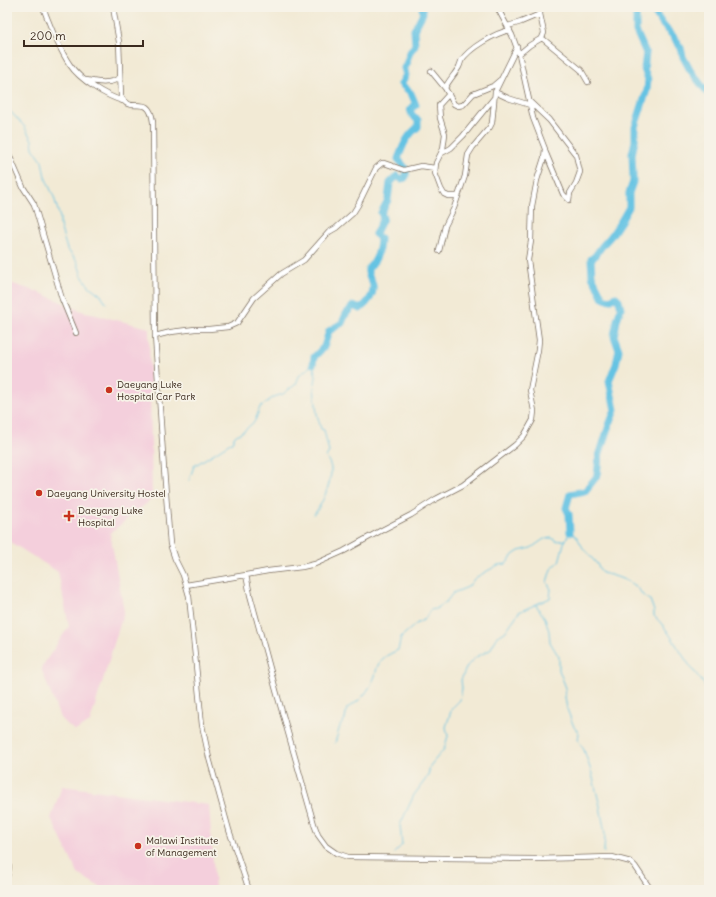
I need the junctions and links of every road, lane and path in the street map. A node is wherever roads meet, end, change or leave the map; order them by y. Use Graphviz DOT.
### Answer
graph roads {
  1 [pos="43,7"];
  2 [pos="113,7"];
  3 [pos="497,7"];
  4 [pos="541,7"];
  5 [pos="540,14"];
  6 [pos="509,28"];
  7 [pos="542,38"];
  8 [pos="517,47"];
  9 [pos="519,54"];
  10 [pos="431,71"];
  11 [pos="119,78"];
  12 [pos="501,79"];
  13 [pos="85,80"];
  14 [pos="588,82"];
  15 [pos="445,88"];
  16 [pos="495,92"];
  17 [pos="449,94"];
  18 [pos="494,98"];
  19 [pos="123,101"];
  20 [pos="530,104"];
  21 [pos="545,149"];
  22 [pos="7,150"];
  23 [pos="442,153"];
  24 [pos="435,168"];
  25 [pos="458,196"];
  26 [pos="439,251"];
  27 [pos="76,333"];
  28 [pos="155,336"];
  29 [pos="246,575"];
  30 [pos="186,585"];
  31 [pos="7,857"];
  32 [pos="7,877"];
  33 [pos="249,890"];
  34 [pos="651,890"];
  1 -- 13 [label="street"];
  2 -- 11 [label="street"];
  3 -- 6 [label="street"];
  4 -- 5 [label="street"];
  5 -- 6 [label="street"];
  5 -- 7 [label="street"];
  6 -- 8 [label="street"];
  6 -- 15 [label="street"];
  7 -- 9 [label="street"];
  7 -- 14 [label="street"];
  8 -- 9 [label="street"];
  8 -- 12 [label="street"];
  9 -- 20 [label="street"];
  10 -- 15 [label="street"];
  11 -- 13 [label="street"];
  11 -- 19 [label="street"];
  12 -- 16 [label="street"];
  12 -- 17 [label="street"];
  13 -- 19 [label="street"];
  15 -- 17 [label="street"];
  16 -- 18 [label="street"];
  16 -- 20 [label="street"];
  17 -- 23 [label="street"];
  18 -- 23 [label="street"];
  18 -- 25 [label="street"];
  19 -- 28 [label="street"];
  20 -- 21 [label="street"];
  20 -- 21 [label="street"];
  21 -- 29 [label="street"];
  22 -- 27 [label="street"];
  23 -- 24 [label="street"];
  24 -- 25 [label="street"];
  24 -- 28 [label="street"];
  25 -- 26 [label="street"];
  28 -- 30 [label="street"];
  29 -- 30 [label="street"];
  29 -- 34 [label="street"];
  30 -- 33 [label="street"];
  31 -- 32 [label="street"];
}
